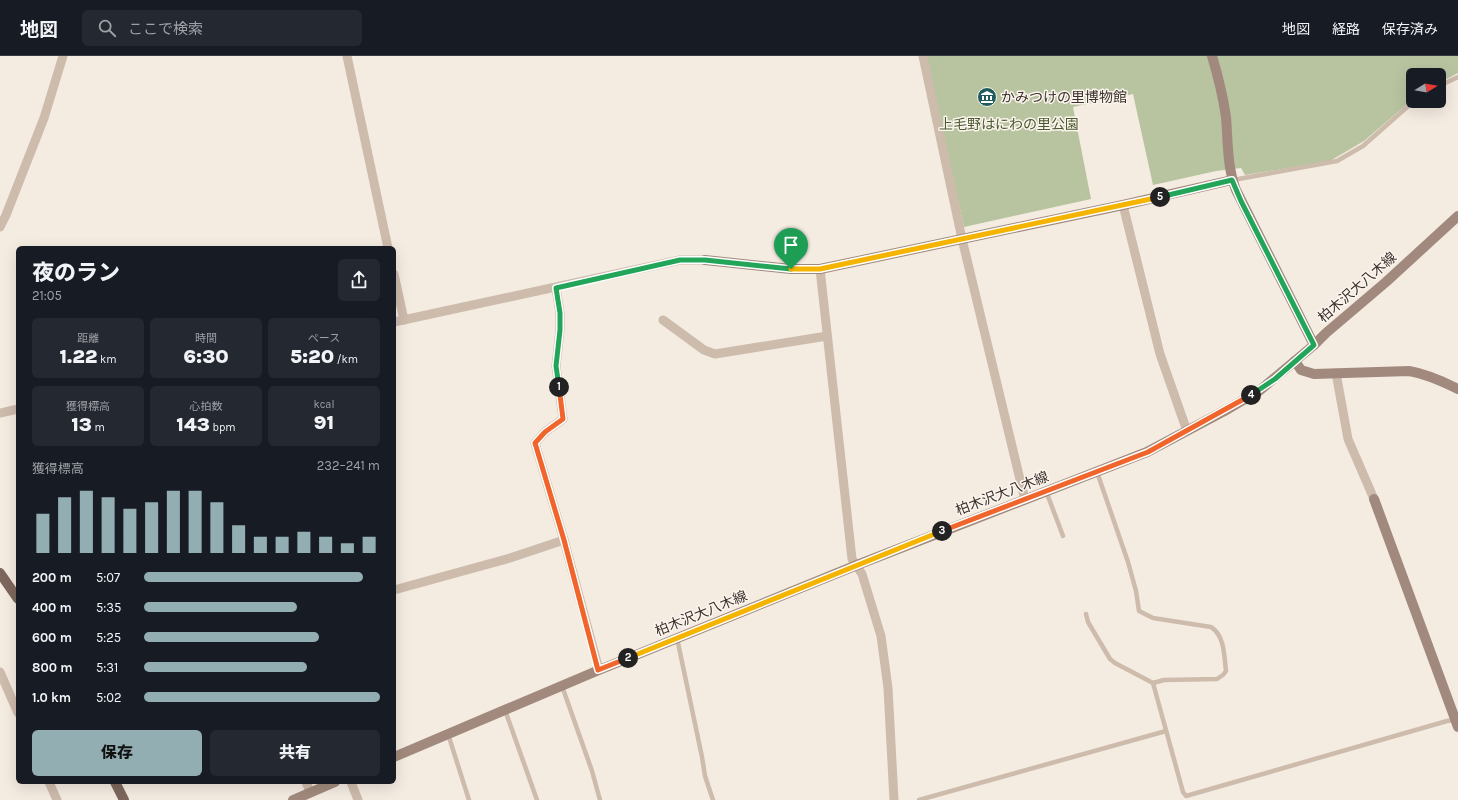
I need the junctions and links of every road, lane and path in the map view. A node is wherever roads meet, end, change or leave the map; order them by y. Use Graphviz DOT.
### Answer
graph roads {
  1 [pos="63,56"];
  2 [pos="347,56"];
  3 [pos="923,56"];
  4 [pos="1212,56"];
  5 [pos="1458,77"];
  6 [pos="1446,83"];
  7 [pos="1406,108"];
  8 [pos="1232,180"];
  9 [pos="1124,205"];
  10 [pos="1458,216"];
  11 [pos="0,227"];
  12 [pos="962,239"];
  13 [pos="388,246"];
  14 [pos="705,260"];
  15 [pos="820,269"];
  16 [pos="396,283"];
  17 [pos="556,288"];
  18 [pos="404,320"];
  19 [pos="663,320"];
  20 [pos="396,322"];
  21 [pos="827,336"];
  22 [pos="1314,345"];
  23 [pos="1295,361"];
  24 [pos="1336,373"];
  25 [pos="1458,389"];
  26 [pos="16,410"];
  27 [pos="0,414"];
  28 [pos="1187,431"];
  29 [pos="1097,472"];
  30 [pos="1046,491"];
  31 [pos="1374,499"];
  32 [pos="1025,500"];
  33 [pos="1063,536"];
  34 [pos="564,540"];
  35 [pos="857,565"];
  36 [pos="0,573"];
  37 [pos="396,589"];
  38 [pos="16,596"];
  39 [pos="1086,614"];
  40 [pos="677,638"];
  41 [pos="598,670"];
  42 [pos="0,672"];
  43 [pos="1153,683"];
  44 [pos="562,686"];
  45 [pos="16,708"];
  46 [pos="505,710"];
  47 [pos="1457,722"];
  48 [pos="1166,731"];
  49 [pos="448,734"];
  50 [pos="396,756"];
  51 [pos="50,784"];
  52 [pos="116,784"];
  53 [pos="307,784"];
  54 [pos="329,784"];
  55 [pos="353,784"];
  56 [pos="310,792"];
  57 [pos="57,800"];
  58 [pos="124,800"];
  59 [pos="293,800"];
  60 [pos="358,800"];
  61 [pos="469,800"];
  62 [pos="537,800"];
  63 [pos="600,800"];
  64 [pos="713,800"];
  65 [pos="894,800"];
  66 [pos="919,800"];
  1 -- 11 [label="street"];
  2 -- 13 [label="street"];
  3 -- 12 [label="street"];
  4 -- 8 [label="main road"];
  5 -- 6 [label="lane"];
  7 -- 8 [label="lane"];
  8 -- 9 [label="main road"];
  8 -- 22 [label="main road"];
  9 -- 12 [label="main road"];
  9 -- 28 [label="street"];
  10 -- 22 [label="main road, 柏木沢大八木線"];
  12 -- 15 [label="main road"];
  12 -- 32 [label="street"];
  14 -- 15 [label="main road"];
  14 -- 17 [label="street"];
  15 -- 21 [label="street"];
  16 -- 18 [label="street"];
  17 -- 18 [label="street"];
  17 -- 34 [label="street"];
  18 -- 20 [label="street"];
  19 -- 21 [label="street"];
  21 -- 35 [label="street"];
  22 -- 23 [label="main road, 柏木沢大八木線"];
  23 -- 24 [label="main road"];
  23 -- 28 [label="main road, 柏木沢大八木線"];
  24 -- 25 [label="main road"];
  24 -- 31 [label="street"];
  26 -- 27 [label="street"];
  28 -- 29 [label="main road, 柏木沢大八木線"];
  29 -- 30 [label="main road, 柏木沢大八木線"];
  29 -- 43 [label="lane"];
  30 -- 32 [label="main road, 柏木沢大八木線"];
  30 -- 33 [label="lane"];
  31 -- 47 [label="main road"];
  32 -- 35 [label="main road, 柏木沢大八木線"];
  34 -- 37 [label="street"];
  34 -- 41 [label="street"];
  35 -- 40 [label="main road, 柏木沢大八木線"];
  35 -- 65 [label="street"];
  36 -- 38 [label="main road"];
  39 -- 43 [label="lane"];
  40 -- 41 [label="main road, 柏木沢大八木線"];
  40 -- 64 [label="lane"];
  41 -- 44 [label="main road, 柏木沢大八木線"];
  42 -- 45 [label="street"];
  43 -- 48 [label="lane"];
  44 -- 46 [label="main road, 柏木沢大八木線"];
  44 -- 63 [label="lane"];
  46 -- 49 [label="main road, 柏木沢大八木線"];
  46 -- 62 [label="lane"];
  47 -- 48 [label="lane"];
  48 -- 66 [label="lane"];
  49 -- 50 [label="main road, 柏木沢大八木線"];
  49 -- 61 [label="lane"];
  51 -- 57 [label="street"];
  52 -- 58 [label="main road"];
  53 -- 56 [label="street"];
  54 -- 56 [label="main road"];
  55 -- 60 [label="street"];
  56 -- 59 [label="main road"];
}
